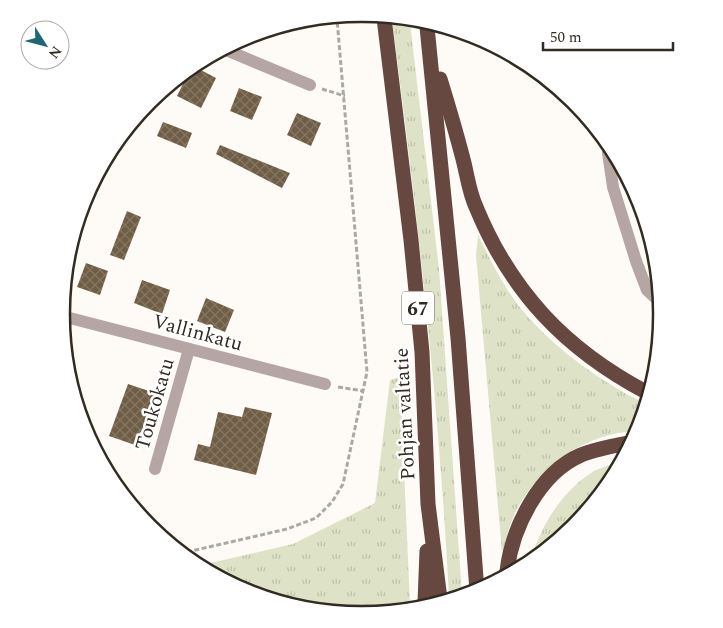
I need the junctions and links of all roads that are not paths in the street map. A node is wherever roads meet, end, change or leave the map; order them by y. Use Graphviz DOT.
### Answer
graph roads {
  1 [pos="385,23"];
  2 [pos="427,30"];
  3 [pos="429,42"];
  4 [pos="233,53"];
  5 [pos="310,85"];
  6 [pos="609,160"];
  7 [pos="652,295"];
  8 [pos="70,318"];
  9 [pos="189,350"];
  10 [pos="325,384"];
  11 [pos="643,390"];
  12 [pos="622,445"];
  13 [pos="156,469"];
  14 [pos="509,565"];
  15 [pos="476,581"];
  16 [pos="430,597"];
  1 -- 16 [label="highway, Pohjan valtatie / 67"];
  2 -- 3 [label="highway, 67"];
  3 -- 11 [label="highway"];
  3 -- 15 [label="highway, 67"];
  4 -- 5 [label="street"];
  6 -- 7 [label="street"];
  8 -- 9 [label="street, Vallinkatu"];
  9 -- 10 [label="street, Vallinkatu"];
  9 -- 13 [label="street, Toukokatu"];
  12 -- 14 [label="highway"];
}
